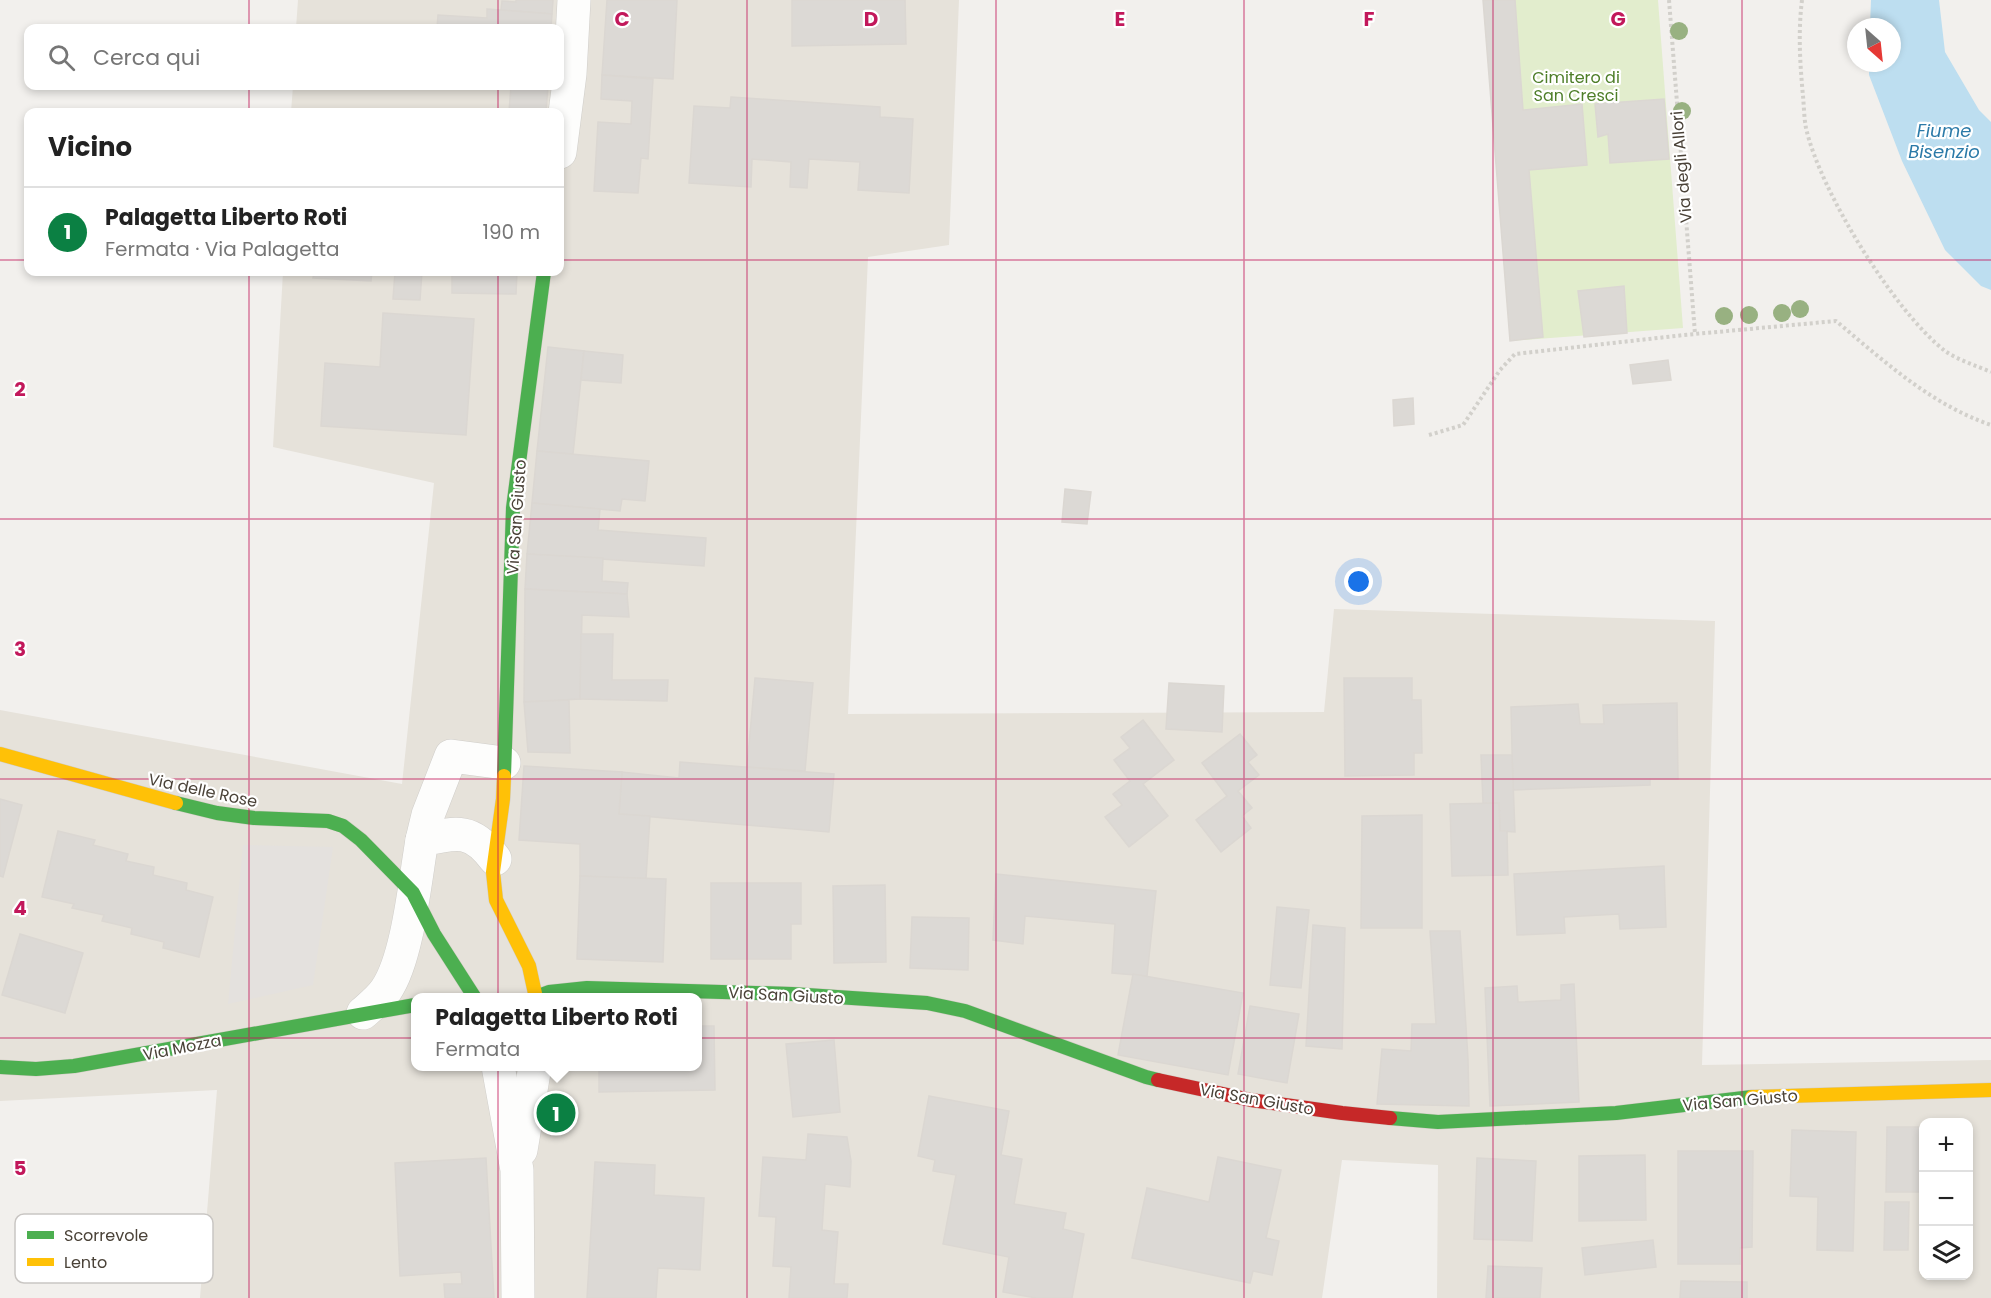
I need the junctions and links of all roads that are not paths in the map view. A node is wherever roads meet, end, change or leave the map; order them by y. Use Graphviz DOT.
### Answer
graph roads {
  1 [pos="574,0"];
  2 [pos="564,121"];
  3 [pos="543,276"];
  4 [pos="0,754"];
  5 [pos="504,763"];
  6 [pos="422,840"];
  7 [pos="495,859"];
  8 [pos="413,893"];
  9 [pos="472,993"];
  10 [pos="534,993"];
  11 [pos="554,993"];
  12 [pos="411,1006"];
  13 [pos="363,1013"];
  14 [pos="0,1067"];
  15 [pos="499,1071"];
  16 [pos="534,1071"];
  17 [pos="1991,1090"];
  18 [pos="517,1170"];
  19 [pos="518,1298"];
  1 -- 2 [label="street"];
  3 -- 5 [label="street, Via San Giusto"];
  4 -- 8 [label="street, Via delle Rose"];
  5 -- 6 [label="street"];
  5 -- 7 [label="street, Via San Giusto"];
  6 -- 7 [label="street"];
  6 -- 8 [label="street"];
  7 -- 10 [label="street, Via San Giusto"];
  8 -- 9 [label="street"];
  8 -- 13 [label="street"];
  11 -- 17 [label="street, Via San Giusto"];
  12 -- 13 [label="street, Via Mozza"];
  13 -- 14 [label="street, Via Mozza"];
  15 -- 18 [label="street"];
  16 -- 18 [label="street"];
  18 -- 19 [label="street"];
}
